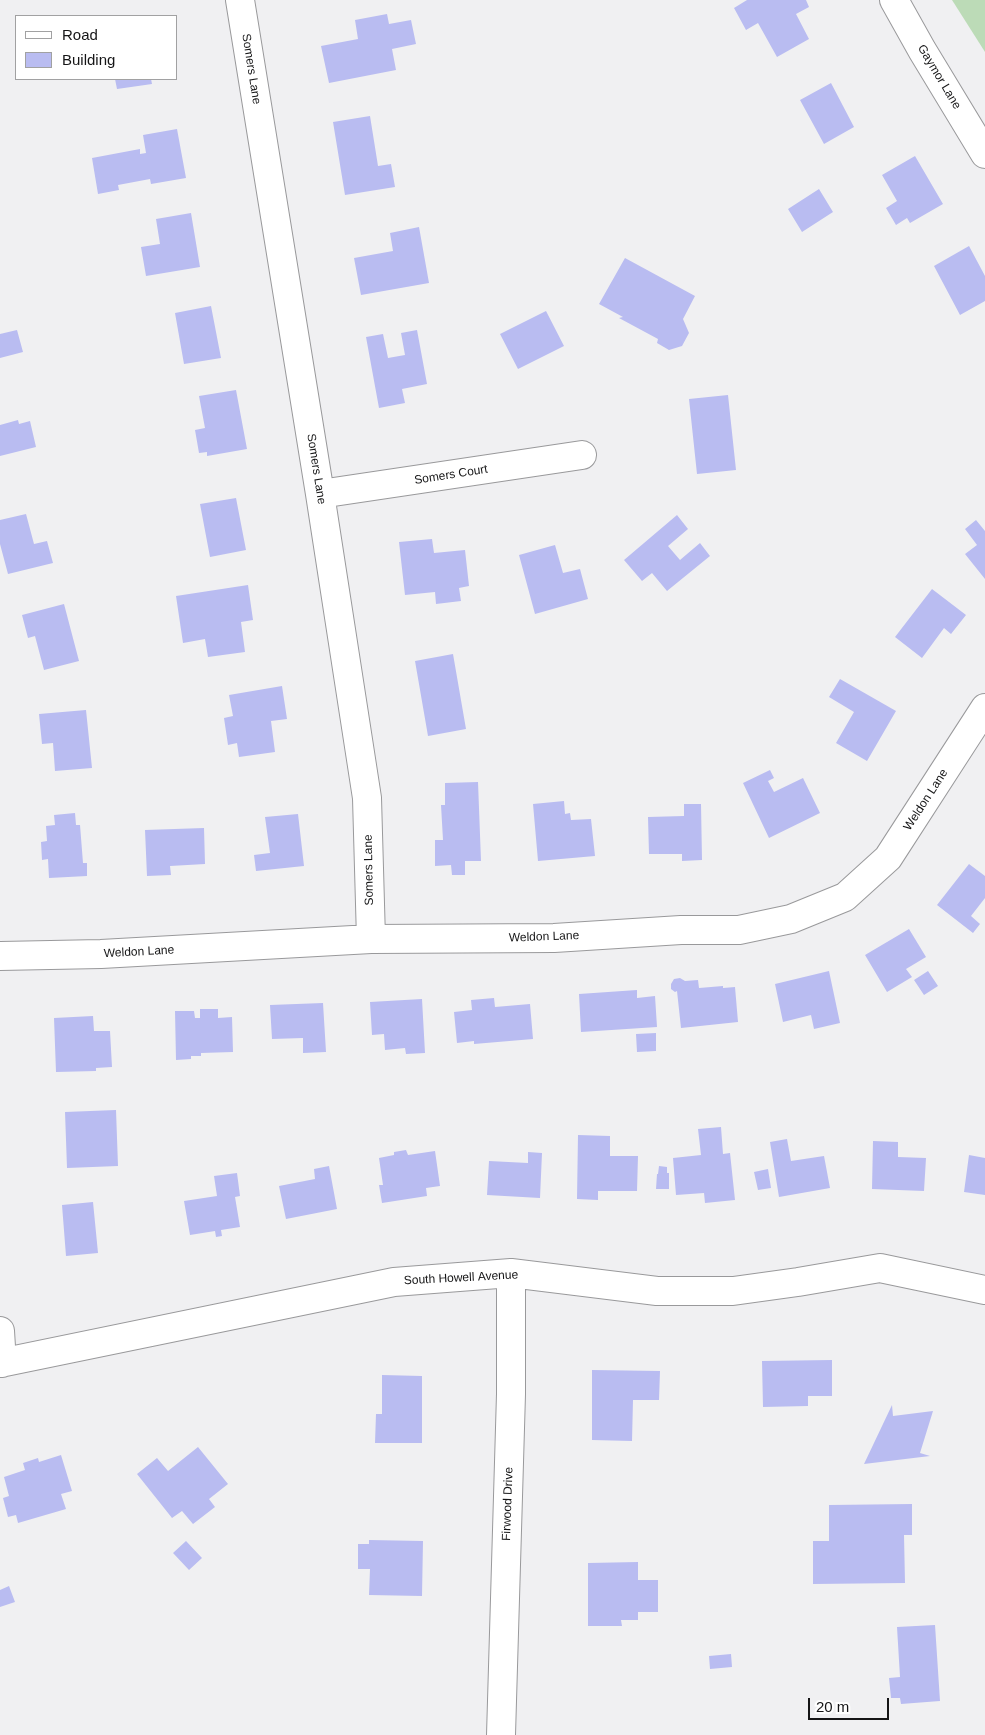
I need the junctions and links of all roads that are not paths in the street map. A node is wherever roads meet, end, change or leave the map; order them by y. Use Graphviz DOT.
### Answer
graph roads {
  1 [pos="240,0"];
  2 [pos="894,0"];
  3 [pos="985,154"];
  4 [pos="582,455"];
  5 [pos="320,494"];
  6 [pos="985,708"];
  7 [pos="371,939"];
  8 [pos="0,956"];
  9 [pos="511,1274"];
  10 [pos="985,1290"];
  11 [pos="0,1331"];
  12 [pos="1,1363"];
  13 [pos="502,1735"];
  1 -- 5 [label="street, Somers Lane"];
  2 -- 3 [label="street, Gaymor Lane"];
  4 -- 5 [label="street, Somers Court"];
  5 -- 7 [label="street, Somers Lane"];
  6 -- 7 [label="street, Weldon Lane"];
  7 -- 8 [label="street, Weldon Lane"];
  9 -- 10 [label="street, South Howell Avenue"];
  9 -- 12 [label="street, South Howell Avenue"];
  9 -- 13 [label="street, Firwood Drive"];
  11 -- 12 [label="street"];
}
